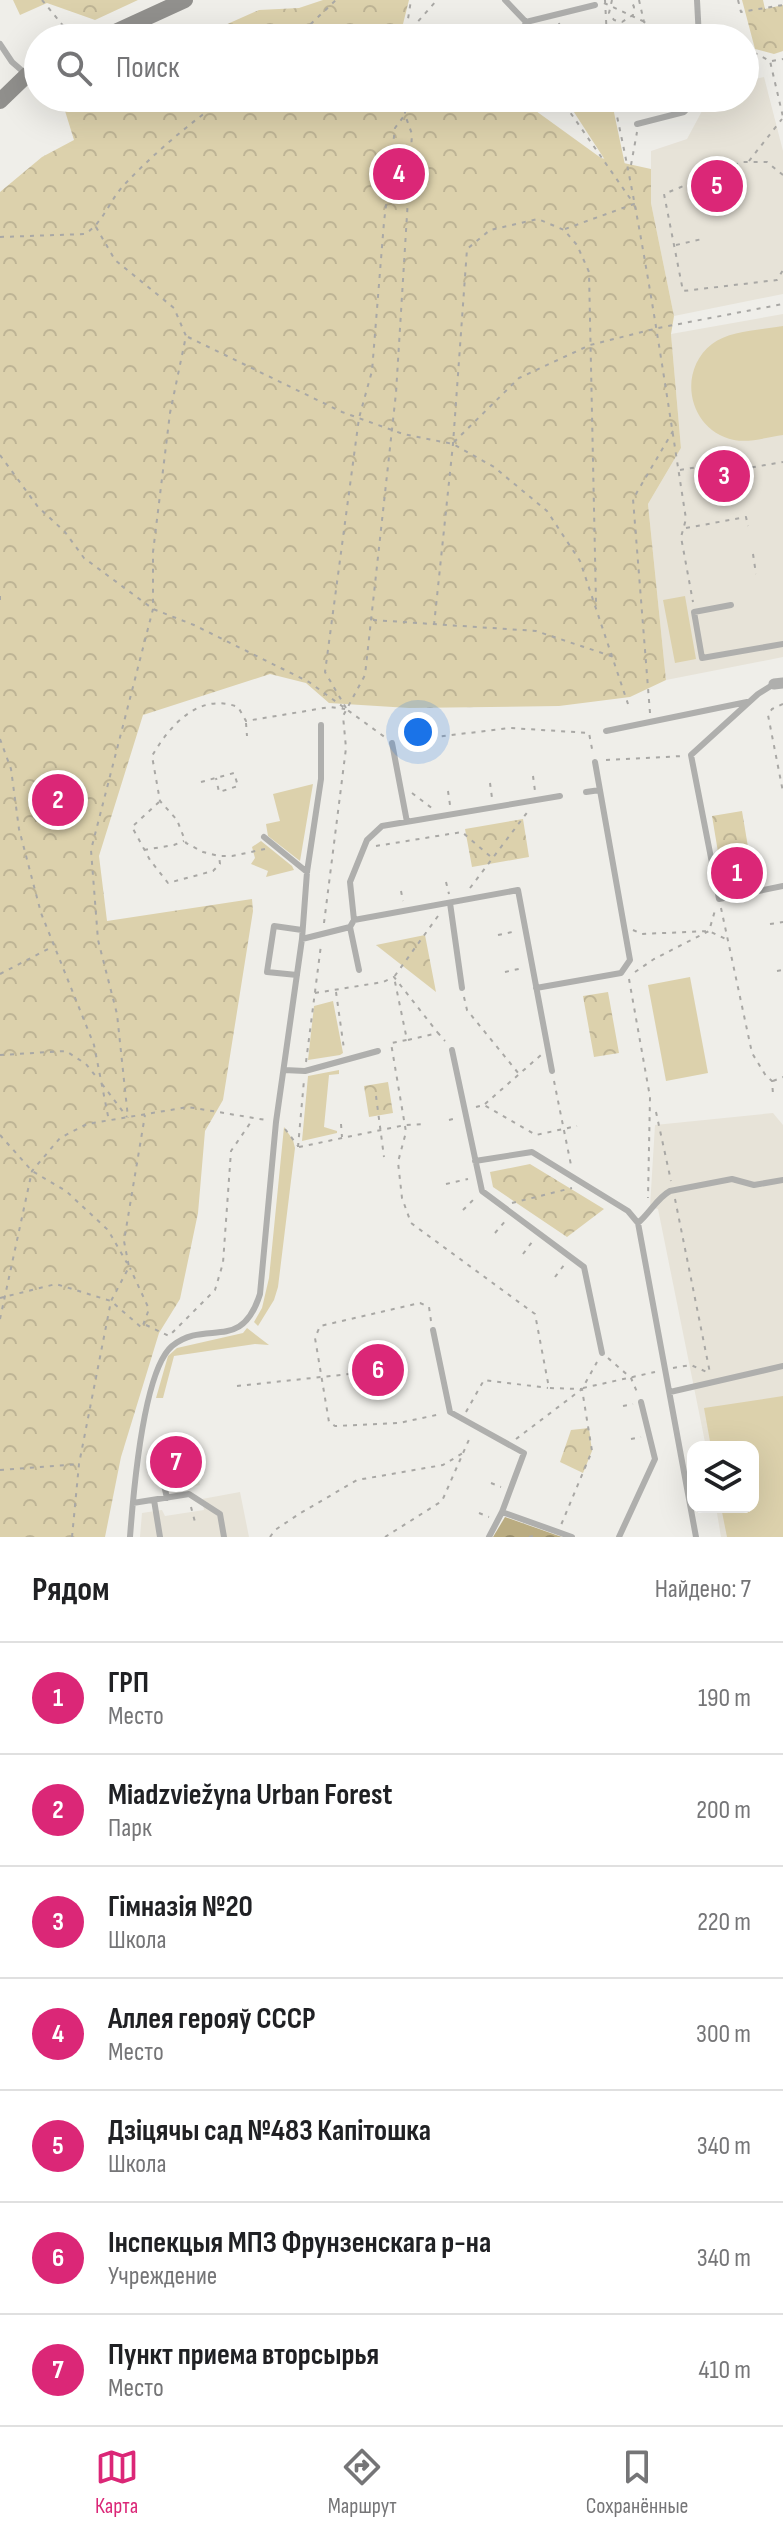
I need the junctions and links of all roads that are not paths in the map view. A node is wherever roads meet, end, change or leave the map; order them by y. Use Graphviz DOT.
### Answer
graph roads {
  1 [pos="185,0"];
  2 [pos="505,0"];
  3 [pos="697,0"];
  4 [pos="595,5"];
  5 [pos="526,22"];
  6 [pos="133,24"];
  7 [pos="698,24"];
  8 [pos="0,44"];
  9 [pos="24,68"];
  10 [pos="24,79"];
  11 [pos="0,101"];
  12 [pos="684,112"];
  13 [pos="637,124"];
  14 [pos="731,605"];
  15 [pos="783,644"];
  16 [pos="778,683"];
  17 [pos="751,701"];
  18 [pos="321,725"];
  19 [pos="606,731"];
  20 [pos="392,743"];
  21 [pos="595,762"];
  22 [pos="600,790"];
  23 [pos="586,792"];
  24 [pos="560,796"];
  25 [pos="407,822"];
  26 [pos="264,837"];
  27 [pos="307,872"];
  28 [pos="783,886"];
  29 [pos="450,903"];
  30 [pos="352,923"];
  31 [pos="302,930"];
  32 [pos="302,939"];
  33 [pos="359,970"];
  34 [pos="297,975"];
  35 [pos="462,988"];
  36 [pos="536,988"];
  37 [pos="452,1050"];
  38 [pos="378,1051"];
  39 [pos="284,1070"];
  40 [pos="552,1071"];
  41 [pos="475,1161"];
  42 [pos="783,1180"];
  43 [pos="638,1223"];
  44 [pos="433,1330"];
  45 [pos="602,1353"];
  46 [pos="783,1366"];
  47 [pos="670,1392"];
  48 [pos="641,1402"];
  49 [pos="161,1472"];
  50 [pos="194,1476"];
  51 [pos="163,1483"];
  52 [pos="167,1498"];
  53 [pos="154,1500"];
  54 [pos="133,1503"];
  55 [pos="502,1512"];
  56 [pos="130,1537"];
  57 [pos="160,1537"];
  58 [pos="224,1537"];
  59 [pos="489,1537"];
  60 [pos="572,1537"];
  61 [pos="619,1537"];
  62 [pos="696,1537"];
  1 -- 6 [label="main road"];
  2 -- 5 [label="lane"];
  3 -- 7 [label="lane"];
  4 -- 5 [label="lane"];
  8 -- 9 [label="lane"];
  10 -- 11 [label="main road"];
  12 -- 13 [label="lane"];
  14 -- 15 [label="lane"];
  16 -- 17 [label="lane"];
  17 -- 19 [label="lane"];
  17 -- 28 [label="lane"];
  18 -- 27 [label="lane"];
  20 -- 25 [label="lane"];
  21 -- 22 [label="lane"];
  22 -- 23 [label="lane"];
  22 -- 36 [label="lane"];
  24 -- 25 [label="lane"];
  25 -- 30 [label="lane"];
  26 -- 27 [label="lane"];
  27 -- 31 [label="lane"];
  29 -- 30 [label="lane"];
  29 -- 35 [label="lane"];
  29 -- 36 [label="lane"];
  30 -- 32 [label="lane"];
  30 -- 33 [label="lane"];
  31 -- 32 [label="lane"];
  31 -- 34 [label="lane"];
  32 -- 34 [label="lane"];
  34 -- 39 [label="lane"];
  36 -- 40 [label="lane"];
  37 -- 41 [label="lane"];
  38 -- 39 [label="lane"];
  39 -- 54 [label="lane"];
  41 -- 43 [label="lane"];
  41 -- 45 [label="lane"];
  42 -- 43 [label="lane"];
  43 -- 47 [label="lane"];
  44 -- 55 [label="lane"];
  46 -- 47 [label="lane"];
  47 -- 62 [label="lane"];
  48 -- 61 [label="lane"];
  49 -- 51 [label="lane"];
  50 -- 51 [label="lane"];
  51 -- 52 [label="lane"];
  52 -- 53 [label="lane"];
  52 -- 58 [label="lane"];
  53 -- 54 [label="lane"];
  53 -- 57 [label="lane"];
  54 -- 56 [label="lane"];
  55 -- 59 [label="lane"];
  55 -- 60 [label="lane"];
}
